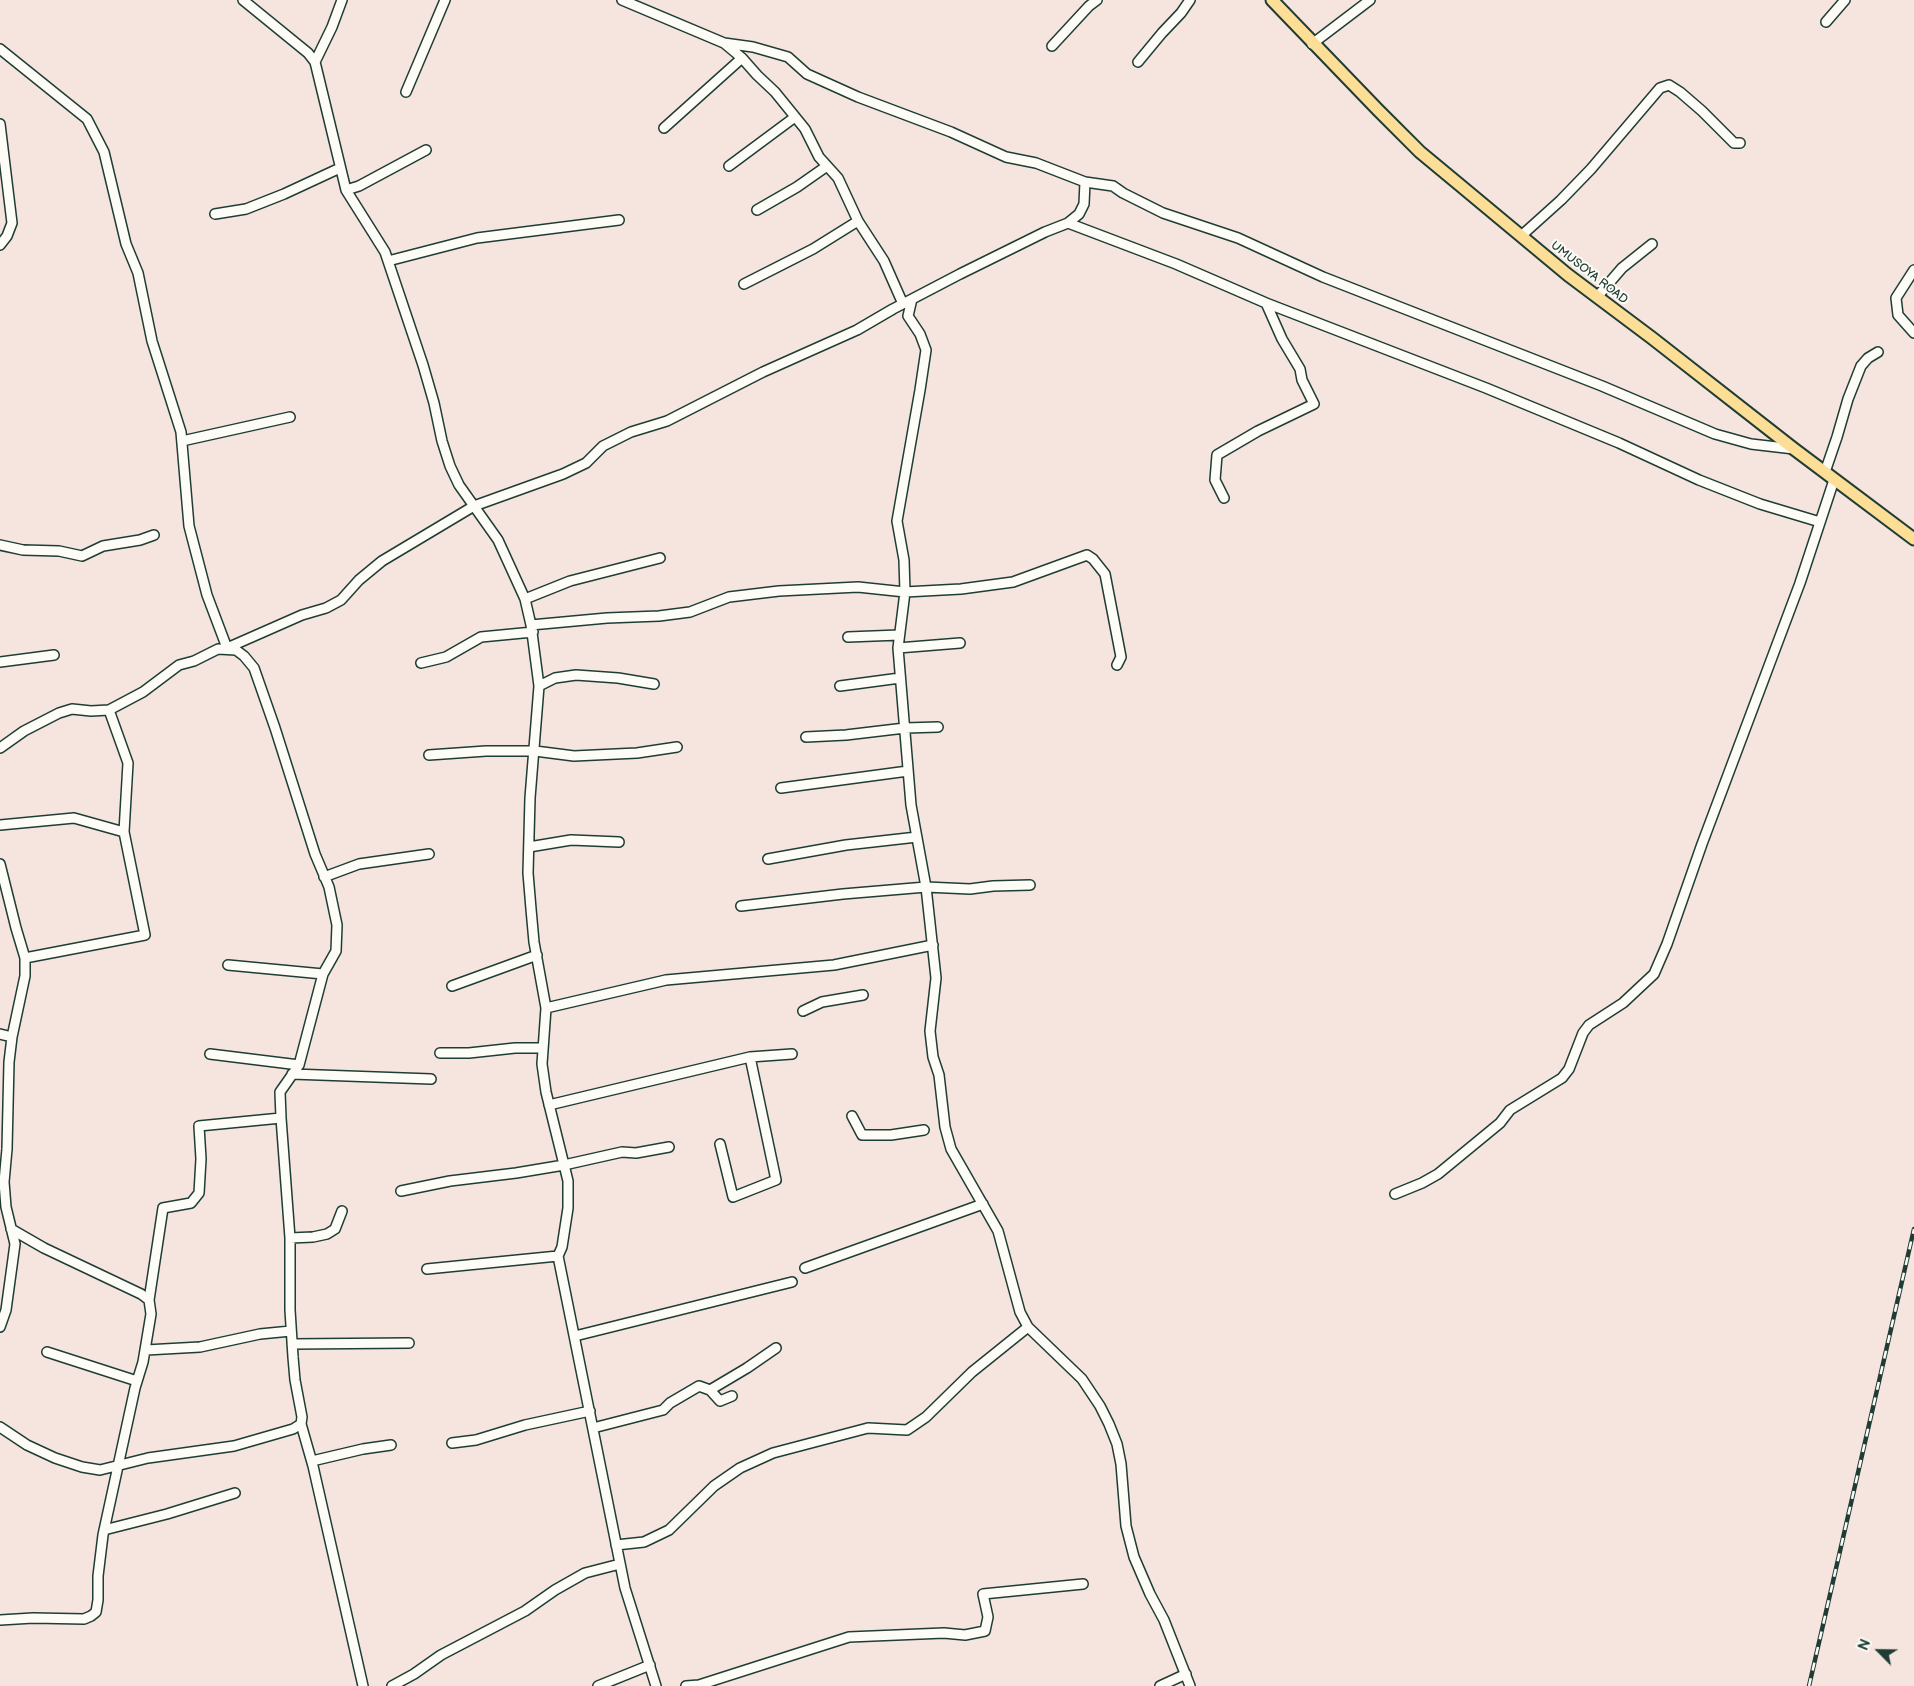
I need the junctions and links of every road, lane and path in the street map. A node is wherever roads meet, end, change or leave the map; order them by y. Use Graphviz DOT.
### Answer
graph roads {
  1 [pos="243,0"];
  2 [pos="342,0"];
  3 [pos="445,0"];
  4 [pos="622,0"];
  5 [pos="1097,0"];
  6 [pos="1190,0"];
  7 [pos="1272,0"];
  8 [pos="1370,0"];
  9 [pos="1845,0"];
  10 [pos="1826,22"];
  11 [pos="724,42"];
  12 [pos="1312,44"];
  13 [pos="1052,46"];
  14 [pos="0,49"];
  15 [pos="742,58"];
  16 [pos="315,62"];
  17 [pos="1138,62"];
  18 [pos="406,92"];
  19 [pos="795,117"];
  20 [pos="0,124"];
  21 [pos="664,128"];
  22 [pos="1740,143"];
  23 [pos="426,150"];
  24 [pos="729,166"];
  25 [pos="828,166"];
  26 [pos="340,168"];
  27 [pos="1085,182"];
  28 [pos="4,186"];
  29 [pos="346,190"];
  30 [pos="757,210"];
  31 [pos="215,214"];
  32 [pos="619,220"];
  33 [pos="858,221"];
  34 [pos="1068,223"];
  35 [pos="1521,236"];
  36 [pos="1652,244"];
  37 [pos="0,245"];
  38 [pos="388,261"];
  39 [pos="1914,270"];
  40 [pos="744,284"];
  41 [pos="1597,297"];
  42 [pos="908,301"];
  43 [pos="1266,303"];
  44 [pos="1914,333"];
  45 [pos="1878,352"];
  46 [pos="290,417"];
  47 [pos="182,442"];
  48 [pos="1794,449"];
  49 [pos="1825,472"];
  50 [pos="1834,480"];
  51 [pos="1224,498"];
  52 [pos="474,506"];
  53 [pos="1820,522"];
  54 [pos="154,535"];
  55 [pos="1914,539"];
  56 [pos="0,545"];
  57 [pos="660,558"];
  58 [pos="905,592"];
  59 [pos="525,599"];
  60 [pos="532,628"];
  61 [pos="899,635"];
  62 [pos="848,637"];
  63 [pos="960,643"];
  64 [pos="227,648"];
  65 [pos="898,648"];
  66 [pos="54,656"];
  67 [pos="0,662"];
  68 [pos="420,663"];
  69 [pos="1116,665"];
  70 [pos="900,678"];
  71 [pos="654,684"];
  72 [pos="539,686"];
  73 [pos="840,686"];
  74 [pos="109,710"];
  75 [pos="938,727"];
  76 [pos="904,728"];
  77 [pos="806,737"];
  78 [pos="0,748"];
  79 [pos="677,748"];
  80 [pos="535,751"];
  81 [pos="429,755"];
  82 [pos="908,771"];
  83 [pos="781,788"];
  84 [pos="0,825"];
  85 [pos="124,832"];
  86 [pos="917,837"];
  87 [pos="619,842"];
  88 [pos="529,847"];
  89 [pos="430,854"];
  90 [pos="768,859"];
  91 [pos="0,864"];
  92 [pos="324,877"];
  93 [pos="1030,885"];
  94 [pos="926,887"];
  95 [pos="741,906"];
  96 [pos="933,945"];
  97 [pos="537,955"];
  98 [pos="25,958"];
  99 [pos="228,965"];
  100 [pos="323,974"];
  101 [pos="452,986"];
  102 [pos="863,996"];
  103 [pos="546,1008"];
  104 [pos="803,1011"];
  105 [pos="0,1034"];
  106 [pos="12,1037"];
  107 [pos="544,1048"];
  108 [pos="440,1052"];
  109 [pos="210,1054"];
  110 [pos="792,1054"];
  111 [pos="750,1058"];
  112 [pos="299,1065"];
  113 [pos="292,1074"];
  114 [pos="431,1079"];
  115 [pos="549,1105"];
  116 [pos="852,1116"];
  117 [pos="281,1118"];
  118 [pos="924,1130"];
  119 [pos="720,1144"];
  120 [pos="669,1147"];
  121 [pos="564,1165"];
  122 [pos="401,1191"];
  123 [pos="1395,1194"];
  124 [pos="983,1204"];
  125 [pos="342,1210"];
  126 [pos="11,1229"];
  127 [pos="290,1238"];
  128 [pos="558,1256"];
  129 [pos="805,1268"];
  130 [pos="427,1269"];
  131 [pos="792,1282"];
  132 [pos="149,1300"];
  133 [pos="0,1327"];
  134 [pos="1028,1327"];
  135 [pos="291,1331"];
  136 [pos="575,1336"];
  137 [pos="409,1343"];
  138 [pos="292,1344"];
  139 [pos="776,1348"];
  140 [pos="146,1350"];
  141 [pos="47,1352"];
  142 [pos="138,1381"];
  143 [pos="710,1390"];
  144 [pos="732,1396"];
  145 [pos="590,1411"];
  146 [pos="301,1424"];
  147 [pos="0,1427"];
  148 [pos="593,1428"];
  149 [pos="452,1442"];
  150 [pos="391,1445"];
  151 [pos="312,1461"];
  152 [pos="119,1464"];
  153 [pos="235,1493"];
  154 [pos="104,1530"];
  155 [pos="616,1545"];
  156 [pos="620,1564"];
  157 [pos="1083,1584"];
  158 [pos="0,1620"];
  159 [pos="650,1665"];
  160 [pos="1186,1674"];
  161 [pos="363,1686"];
  162 [pos="392,1686"];
  163 [pos="598,1686"];
  164 [pos="656,1686"];
  165 [pos="686,1686"];
  166 [pos="1160,1686"];
  167 [pos="1190,1686"];
  1 -- 16 [label="street"];
  2 -- 16 [label="street"];
  3 -- 18 [label="street"];
  4 -- 11 [label="street"];
  5 -- 13 [label="street"];
  6 -- 17 [label="street"];
  7 -- 12 [label="main road, UMUSOYA ROAD"];
  8 -- 12 [label="street"];
  9 -- 10 [label="street"];
  11 -- 15 [label="street"];
  11 -- 27 [label="street"];
  12 -- 35 [label="main road, UMUSOYA ROAD"];
  14 -- 47 [label="street"];
  15 -- 19 [label="street"];
  15 -- 21 [label="street"];
  16 -- 26 [label="street"];
  19 -- 24 [label="street"];
  19 -- 25 [label="street"];
  20 -- 28 [label="street"];
  22 -- 35 [label="street"];
  23 -- 29 [label="street"];
  25 -- 30 [label="street"];
  25 -- 33 [label="street"];
  26 -- 29 [label="street"];
  26 -- 31 [label="street"];
  27 -- 34 [label="street"];
  27 -- 48 [label="street"];
  28 -- 37 [label="street"];
  29 -- 38 [label="street"];
  32 -- 38 [label="street"];
  33 -- 40 [label="street"];
  33 -- 42 [label="street"];
  34 -- 42 [label="street"];
  34 -- 43 [label="street"];
  35 -- 41 [label="main road, UMUSOYA ROAD"];
  36 -- 41 [label="street"];
  38 -- 52 [label="street"];
  39 -- 44 [label="street"];
  41 -- 48 [label="main road, UMUSOYA ROAD"];
  42 -- 52 [label="street"];
  42 -- 58 [label="street"];
  43 -- 51 [label="street"];
  43 -- 53 [label="street"];
  45 -- 49 [label="street"];
  46 -- 47 [label="street"];
  47 -- 64 [label="street"];
  48 -- 49 [label="main road, UMUSOYA ROAD"];
  49 -- 50 [label="main road, UMUSOYA ROAD"];
  50 -- 53 [label="street"];
  50 -- 55 [label="main road, UMUSOYA ROAD"];
  52 -- 59 [label="street"];
  52 -- 64 [label="street"];
  53 -- 123 [label="street"];
  54 -- 56 [label="street"];
  57 -- 59 [label="street"];
  58 -- 60 [label="street"];
  58 -- 61 [label="street"];
  58 -- 69 [label="street"];
  59 -- 60 [label="street"];
  60 -- 68 [label="street"];
  60 -- 72 [label="street"];
  61 -- 62 [label="street"];
  61 -- 65 [label="street"];
  63 -- 65 [label="street"];
  64 -- 74 [label="street"];
  64 -- 92 [label="street"];
  65 -- 70 [label="street"];
  66 -- 67 [label="street"];
  70 -- 73 [label="street"];
  70 -- 76 [label="street"];
  71 -- 72 [label="street"];
  72 -- 80 [label="street"];
  74 -- 78 [label="street"];
  74 -- 85 [label="street"];
  75 -- 76 [label="street"];
  76 -- 77 [label="street"];
  76 -- 82 [label="street"];
  79 -- 80 [label="street"];
  80 -- 81 [label="street"];
  80 -- 88 [label="street"];
  82 -- 83 [label="street"];
  82 -- 86 [label="street"];
  84 -- 85 [label="street"];
  85 -- 98 [label="street"];
  86 -- 90 [label="street"];
  86 -- 94 [label="street"];
  87 -- 88 [label="street"];
  88 -- 97 [label="street"];
  89 -- 92 [label="street"];
  91 -- 98 [label="street"];
  92 -- 100 [label="street"];
  93 -- 94 [label="street"];
  94 -- 95 [label="street"];
  94 -- 96 [label="street"];
  96 -- 103 [label="street"];
  96 -- 124 [label="street"];
  97 -- 101 [label="street"];
  97 -- 103 [label="street"];
  98 -- 106 [label="street"];
  99 -- 100 [label="street"];
  100 -- 112 [label="street"];
  102 -- 104 [label="street"];
  103 -- 107 [label="street"];
  105 -- 106 [label="street"];
  106 -- 126 [label="street"];
  107 -- 108 [label="street"];
  107 -- 115 [label="street"];
  109 -- 112 [label="street"];
  110 -- 111 [label="street"];
  111 -- 115 [label="street"];
  111 -- 119 [label="street"];
  112 -- 113 [label="street"];
  113 -- 114 [label="street"];
  113 -- 117 [label="street"];
  115 -- 121 [label="street"];
  116 -- 118 [label="street"];
  117 -- 127 [label="street"];
  117 -- 132 [label="street"];
  120 -- 121 [label="street"];
  121 -- 122 [label="street"];
  121 -- 128 [label="street"];
  124 -- 129 [label="street"];
  124 -- 134 [label="street"];
  125 -- 127 [label="street"];
  126 -- 132 [label="street"];
  126 -- 133 [label="street"];
  127 -- 135 [label="street"];
  128 -- 130 [label="street"];
  128 -- 136 [label="street"];
  131 -- 136 [label="street"];
  132 -- 140 [label="street"];
  134 -- 155 [label="street"];
  134 -- 160 [label="street"];
  135 -- 138 [label="street"];
  135 -- 140 [label="street"];
  136 -- 145 [label="street"];
  137 -- 138 [label="street"];
  138 -- 146 [label="street"];
  139 -- 143 [label="street"];
  140 -- 142 [label="street"];
  141 -- 142 [label="street"];
  142 -- 152 [label="street"];
  143 -- 144 [label="street"];
  143 -- 148 [label="street"];
  145 -- 148 [label="street"];
  145 -- 149 [label="street"];
  146 -- 151 [label="street"];
  146 -- 152 [label="street"];
  147 -- 152 [label="street"];
  148 -- 155 [label="street"];
  150 -- 151 [label="street"];
  151 -- 161 [label="street"];
  152 -- 154 [label="street"];
  153 -- 154 [label="street"];
  154 -- 158 [label="street"];
  155 -- 156 [label="street"];
  156 -- 159 [label="street"];
  156 -- 162 [label="street"];
  157 -- 165 [label="street"];
  159 -- 163 [label="street"];
  159 -- 164 [label="street"];
  160 -- 166 [label="street"];
  160 -- 167 [label="street"];
}
